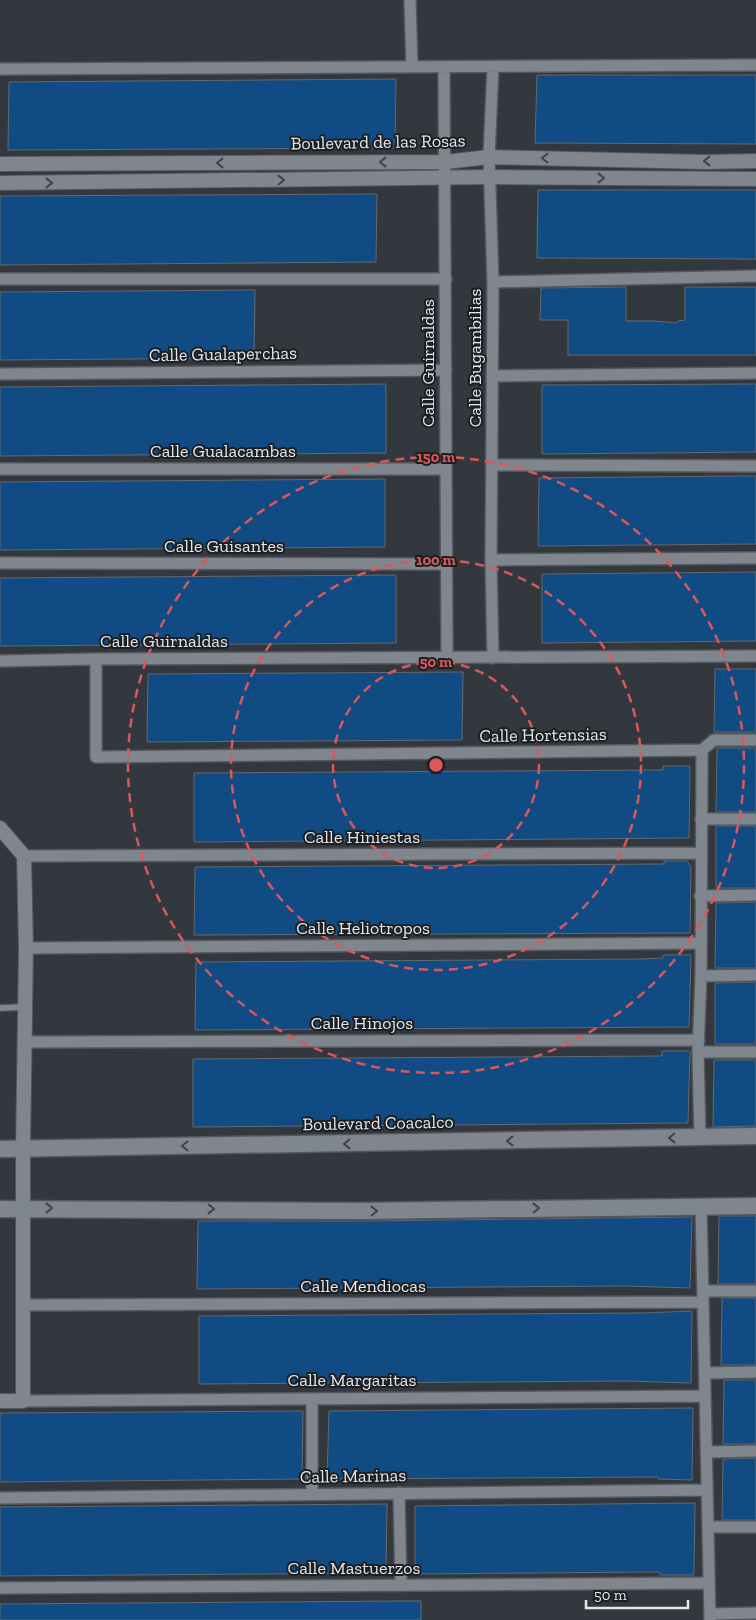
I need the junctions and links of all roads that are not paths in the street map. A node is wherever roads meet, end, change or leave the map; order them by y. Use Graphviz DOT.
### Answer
graph roads {
  1 [pos="410,0"];
  2 [pos="756,65"];
  3 [pos="493,66"];
  4 [pos="412,67"];
  5 [pos="444,67"];
  6 [pos="0,69"];
  7 [pos="489,157"];
  8 [pos="756,161"];
  9 [pos="445,162"];
  10 [pos="0,164"];
  11 [pos="489,177"];
  12 [pos="445,178"];
  13 [pos="756,179"];
  14 [pos="0,183"];
  15 [pos="756,276"];
  16 [pos="0,279"];
  17 [pos="446,279"];
  18 [pos="493,282"];
  19 [pos="446,370"];
  20 [pos="756,373"];
  21 [pos="0,374"];
  22 [pos="492,376"];
  23 [pos="492,465"];
  24 [pos="756,466"];
  25 [pos="0,469"];
  26 [pos="446,469"];
  27 [pos="756,558"];
  28 [pos="491,560"];
  29 [pos="0,563"];
  30 [pos="447,564"];
  31 [pos="756,656"];
  32 [pos="448,658"];
  33 [pos="493,658"];
  34 [pos="96,659"];
  35 [pos="0,661"];
  36 [pos="756,740"];
  37 [pos="702,750"];
  38 [pos="701,819"];
  39 [pos="756,819"];
  40 [pos="0,828"];
  41 [pos="701,853"];
  42 [pos="24,856"];
  43 [pos="756,895"];
  44 [pos="700,896"];
  45 [pos="700,943"];
  46 [pos="26,948"];
  47 [pos="756,975"];
  48 [pos="701,976"];
  49 [pos="0,1008"];
  50 [pos="25,1008"];
  51 [pos="25,1042"];
  52 [pos="699,1046"];
  53 [pos="756,1052"];
  54 [pos="756,1136"];
  55 [pos="700,1138"];
  56 [pos="0,1149"];
  57 [pos="23,1149"];
  58 [pos="756,1206"];
  59 [pos="701,1207"];
  60 [pos="0,1208"];
  61 [pos="24,1208"];
  62 [pos="756,1291"];
  63 [pos="703,1296"];
  64 [pos="24,1305"];
  65 [pos="756,1372"];
  66 [pos="705,1373"];
  67 [pos="705,1396"];
  68 [pos="312,1399"];
  69 [pos="0,1401"];
  70 [pos="23,1401"];
  71 [pos="756,1451"];
  72 [pos="707,1452"];
  73 [pos="707,1490"];
  74 [pos="312,1494"];
  75 [pos="399,1494"];
  76 [pos="0,1498"];
  77 [pos="708,1527"];
  78 [pos="756,1527"];
  79 [pos="709,1583"];
  80 [pos="401,1585"];
  81 [pos="0,1588"];
  82 [pos="756,1613"];
  83 [pos="710,1617"];
  1 -- 4 [label="street"];
  2 -- 3 [label="street"];
  3 -- 5 [label="street"];
  3 -- 7 [label="street, Calle Bugambilias"];
  4 -- 5 [label="street"];
  4 -- 6 [label="street"];
  5 -- 9 [label="street, Calle Guirnaldas"];
  8 -- 7 [label="street, Boulevard de las Rosas, one-way"];
  7 -- 9 [label="street, Boulevard de las Rosas"];
  7 -- 11 [label="street, Calle Bugambilias"];
  9 -- 10 [label="street, Boulevard de las Rosas, one-way"];
  9 -- 12 [label="street, Calle Guirnaldas"];
  11 -- 12 [label="street, Boulevard de las Rosas"];
  11 -- 13 [label="street, Boulevard de las Rosas, one-way"];
  11 -- 18 [label="street, Calle Bugambilias"];
  14 -- 12 [label="street, Boulevard de las Rosas, one-way"];
  12 -- 17 [label="street, Calle Guirnaldas"];
  15 -- 18 [label="street"];
  16 -- 17 [label="street"];
  17 -- 19 [label="street, Calle Guirnaldas"];
  18 -- 22 [label="street, Calle Bugambilias"];
  19 -- 21 [label="street, Calle Gualaperchas"];
  19 -- 26 [label="street, Calle Guirnaldas"];
  20 -- 22 [label="street"];
  22 -- 23 [label="street, Calle Bugambilias"];
  23 -- 24 [label="street"];
  23 -- 28 [label="street, Calle Bugambilias"];
  25 -- 26 [label="street, Calle Gualacambas"];
  26 -- 30 [label="street, Calle Guirnaldas"];
  27 -- 28 [label="street"];
  28 -- 33 [label="street, Calle Bugambilias"];
  29 -- 30 [label="street, Calle Guisantes"];
  30 -- 32 [label="street, Calle Guirnaldas"];
  31 -- 33 [label="street"];
  32 -- 33 [label="street, Calle Guirnaldas"];
  32 -- 34 [label="street, Calle Guirnaldas"];
  34 -- 35 [label="street, Calle Guirnaldas"];
  34 -- 37 [label="street, Calle Hortensias"];
  36 -- 37 [label="street"];
  37 -- 38 [label="street"];
  38 -- 39 [label="street"];
  38 -- 41 [label="street"];
  40 -- 42 [label="street"];
  41 -- 42 [label="street, Calle Hiniestas"];
  41 -- 44 [label="street"];
  42 -- 46 [label="street"];
  43 -- 44 [label="street"];
  44 -- 45 [label="street"];
  45 -- 46 [label="street, Calle Heliotropos"];
  45 -- 48 [label="street"];
  46 -- 50 [label="street"];
  47 -- 48 [label="street"];
  48 -- 52 [label="street"];
  49 -- 50 [label="lane"];
  50 -- 51 [label="street"];
  51 -- 52 [label="street, Calle Hinojos"];
  51 -- 57 [label="street"];
  52 -- 53 [label="street, Calle Hinojos"];
  52 -- 55 [label="street"];
  54 -- 55 [label="main road, Boulevard Coacalco"];
  55 -- 57 [label="main road, Boulevard Coacalco, one-way"];
  56 -- 57 [label="main road, Boulevard Coacalco"];
  57 -- 61 [label="street"];
  58 -- 59 [label="main road"];
  61 -- 59 [label="main road, one-way"];
  59 -- 63 [label="street"];
  60 -- 61 [label="main road"];
  61 -- 64 [label="street"];
  62 -- 63 [label="street, Calle Mendiocas"];
  63 -- 64 [label="street, Calle Mendiocas"];
  63 -- 66 [label="street"];
  64 -- 70 [label="street"];
  65 -- 66 [label="street"];
  66 -- 67 [label="street"];
  67 -- 68 [label="street, Calle Margaritas"];
  67 -- 72 [label="street"];
  68 -- 70 [label="street, Calle Margaritas"];
  68 -- 74 [label="street"];
  69 -- 70 [label="street, Calle Margaritas"];
  71 -- 72 [label="street"];
  72 -- 73 [label="street"];
  73 -- 75 [label="street, Calle Marinas"];
  73 -- 77 [label="street"];
  74 -- 75 [label="street, Calle Marinas"];
  74 -- 76 [label="street, Calle Marinas"];
  75 -- 80 [label="street"];
  77 -- 78 [label="street"];
  77 -- 79 [label="street"];
  79 -- 80 [label="street, Calle Mastuerzos"];
  79 -- 83 [label="street"];
  80 -- 81 [label="street, Calle Mastuerzos"];
  82 -- 83 [label="street"];
}
